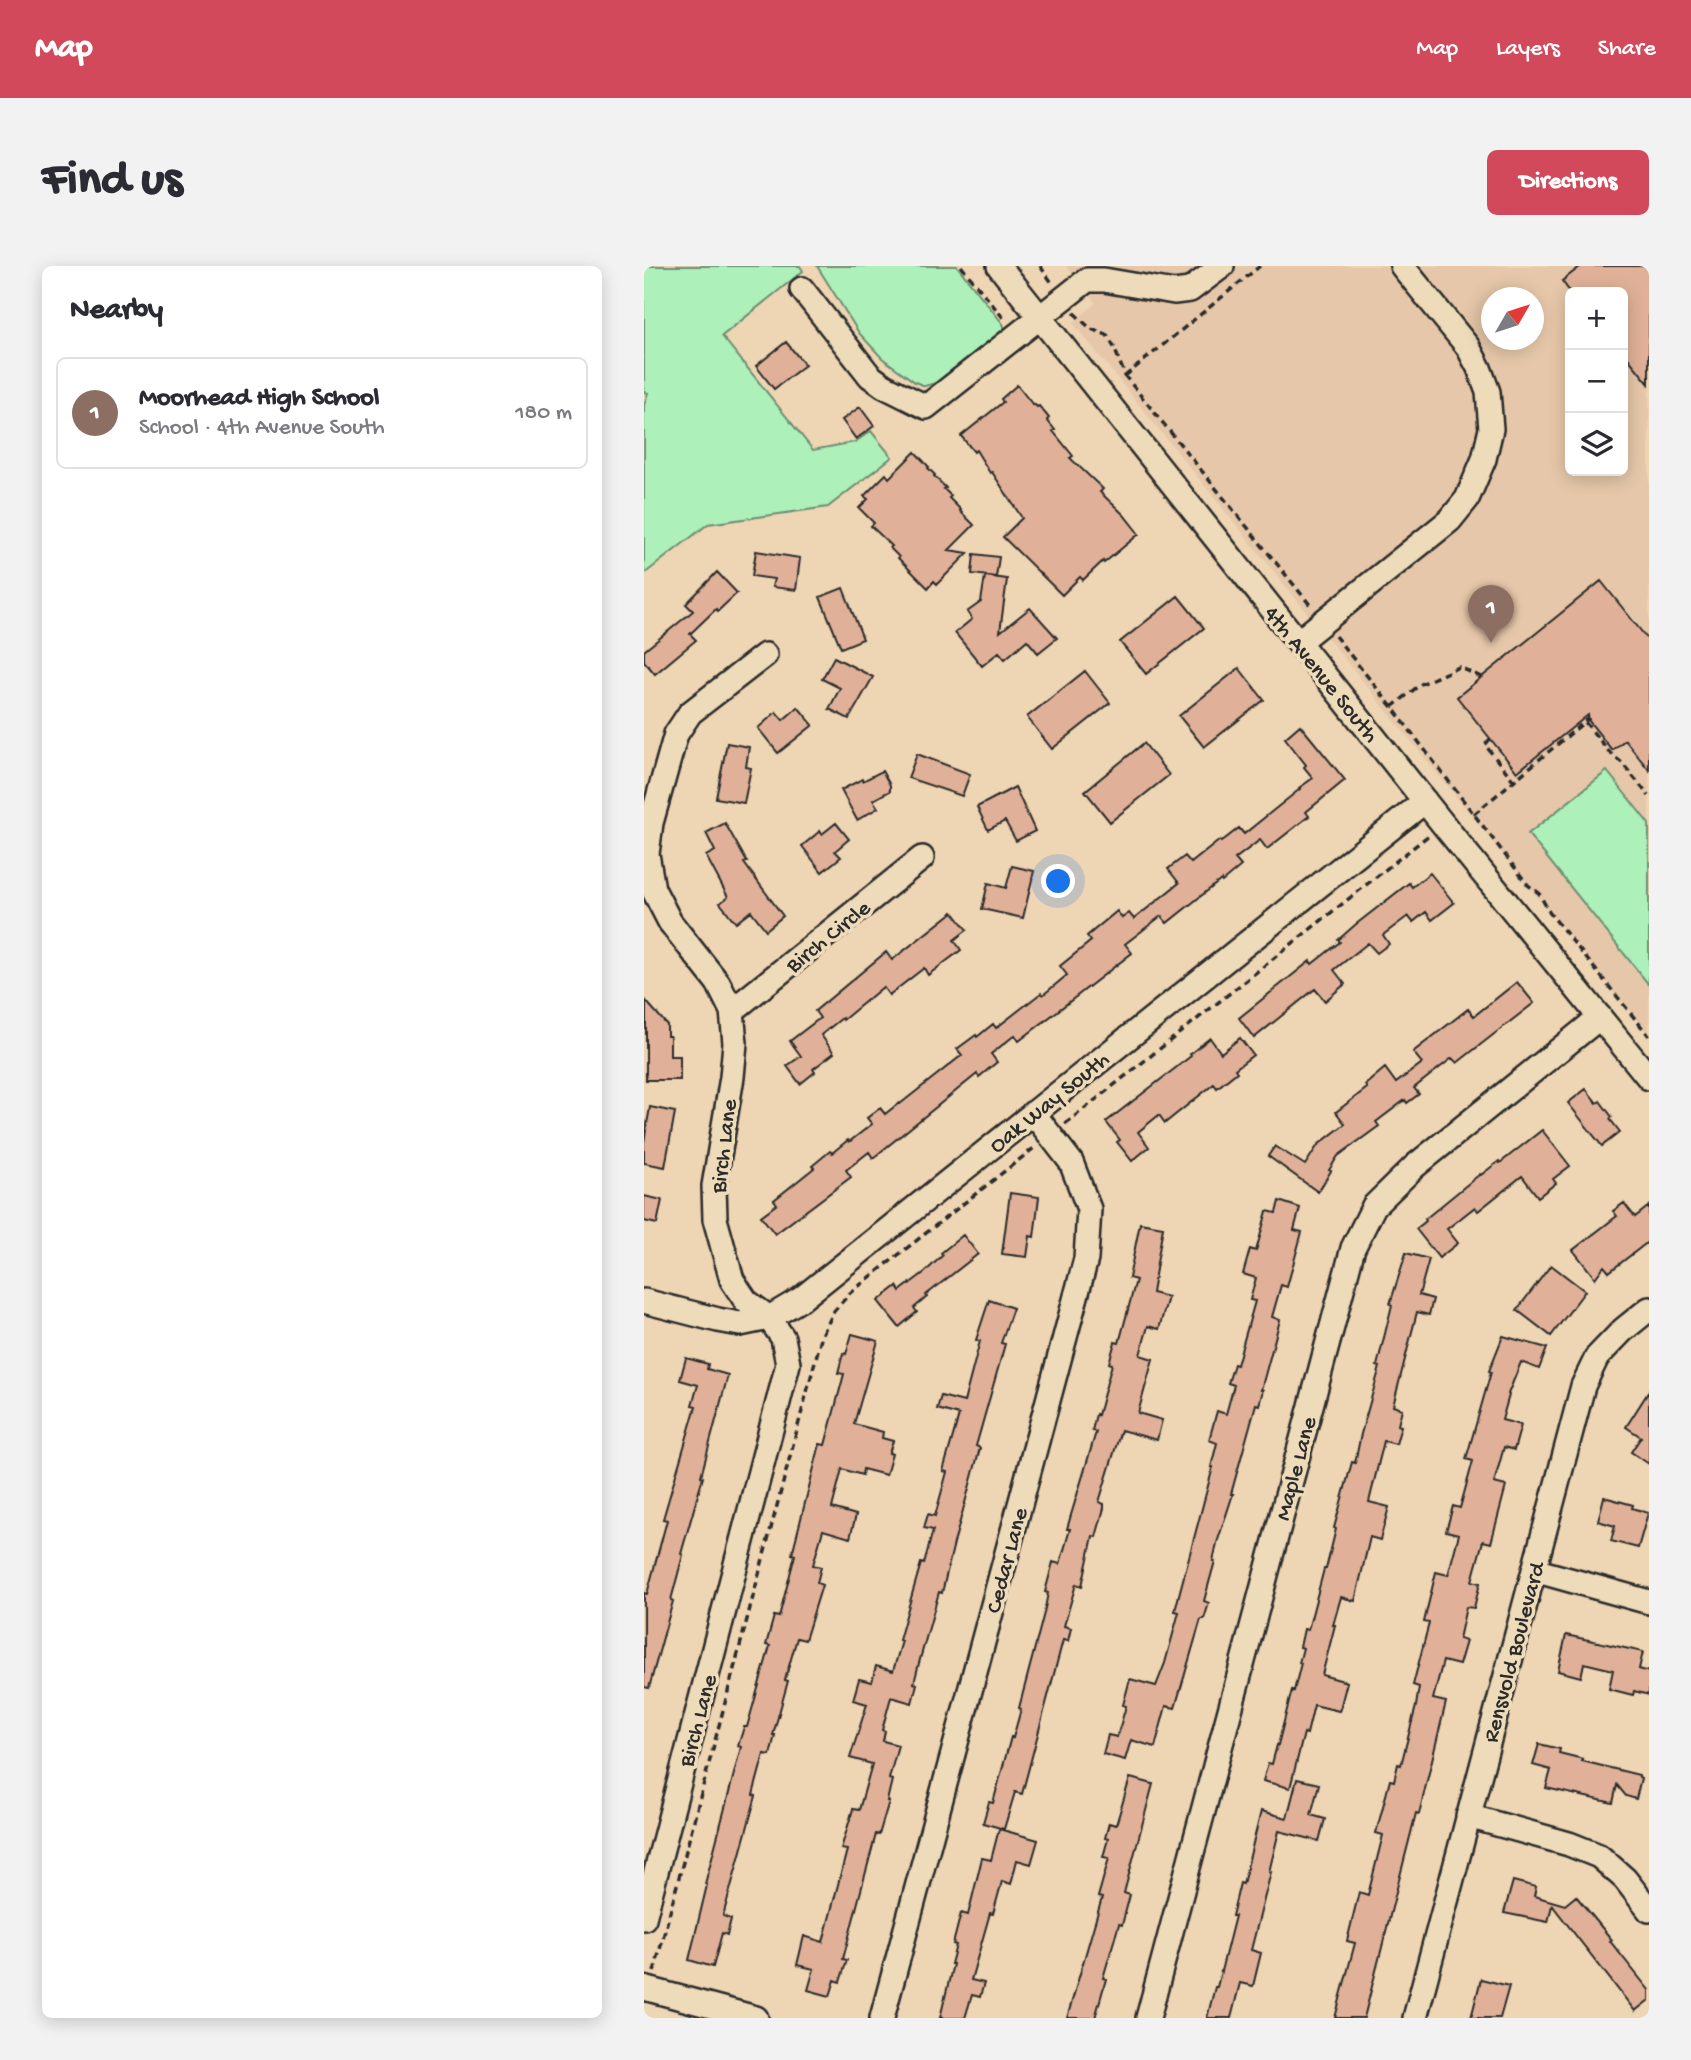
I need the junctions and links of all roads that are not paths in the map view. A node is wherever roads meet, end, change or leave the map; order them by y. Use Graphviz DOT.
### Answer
graph roads {
  1 [pos="999,266"];
  2 [pos="1222,266"];
  3 [pos="1402,266"];
  4 [pos="802,289"];
  5 [pos="1039,317"];
  6 [pos="1298,642"];
  7 [pos="765,655"];
  8 [pos="1425,801"];
  9 [pos="922,858"];
  10 [pos="732,1011"];
  11 [pos="1600,1017"];
  12 [pos="1649,1078"];
  13 [pos="1033,1113"];
  14 [pos="644,1300"];
  15 [pos="1649,1309"];
  16 [pos="769,1318"];
  17 [pos="1534,1570"];
  18 [pos="1649,1602"];
  19 [pos="1468,1816"];
  20 [pos="1649,1910"];
  21 [pos="644,1918"];
  22 [pos="646,1989"];
  23 [pos="756,2018"];
  24 [pos="882,2018"];
  25 [pos="1148,2018"];
  26 [pos="1415,2018"];
  1 -- 5 [label="street, 4th Avenue South"];
  2 -- 5 [label="street"];
  3 -- 6 [label="street"];
  4 -- 5 [label="street"];
  5 -- 6 [label="street, 4th Avenue South"];
  6 -- 8 [label="street, 4th Avenue South"];
  7 -- 10 [label="street, Birch Lane"];
  8 -- 11 [label="street, 4th Avenue South"];
  8 -- 13 [label="street, Oak Way South"];
  9 -- 10 [label="street, Birch Circle"];
  10 -- 16 [label="street, Birch Lane"];
  11 -- 12 [label="street, 4th Avenue South"];
  11 -- 25 [label="street, Maple Lane"];
  13 -- 16 [label="street, Oak Way South"];
  13 -- 24 [label="street, Cedar Lane"];
  14 -- 16 [label="street, Oak Way South"];
  15 -- 17 [label="street, Rensvold Boulevard"];
  16 -- 21 [label="street, Birch Lane"];
  17 -- 18 [label="street"];
  17 -- 19 [label="street, Rensvold Boulevard"];
  19 -- 20 [label="street"];
  19 -- 26 [label="street, Rensvold Boulevard"];
  22 -- 23 [label="street"];
}
